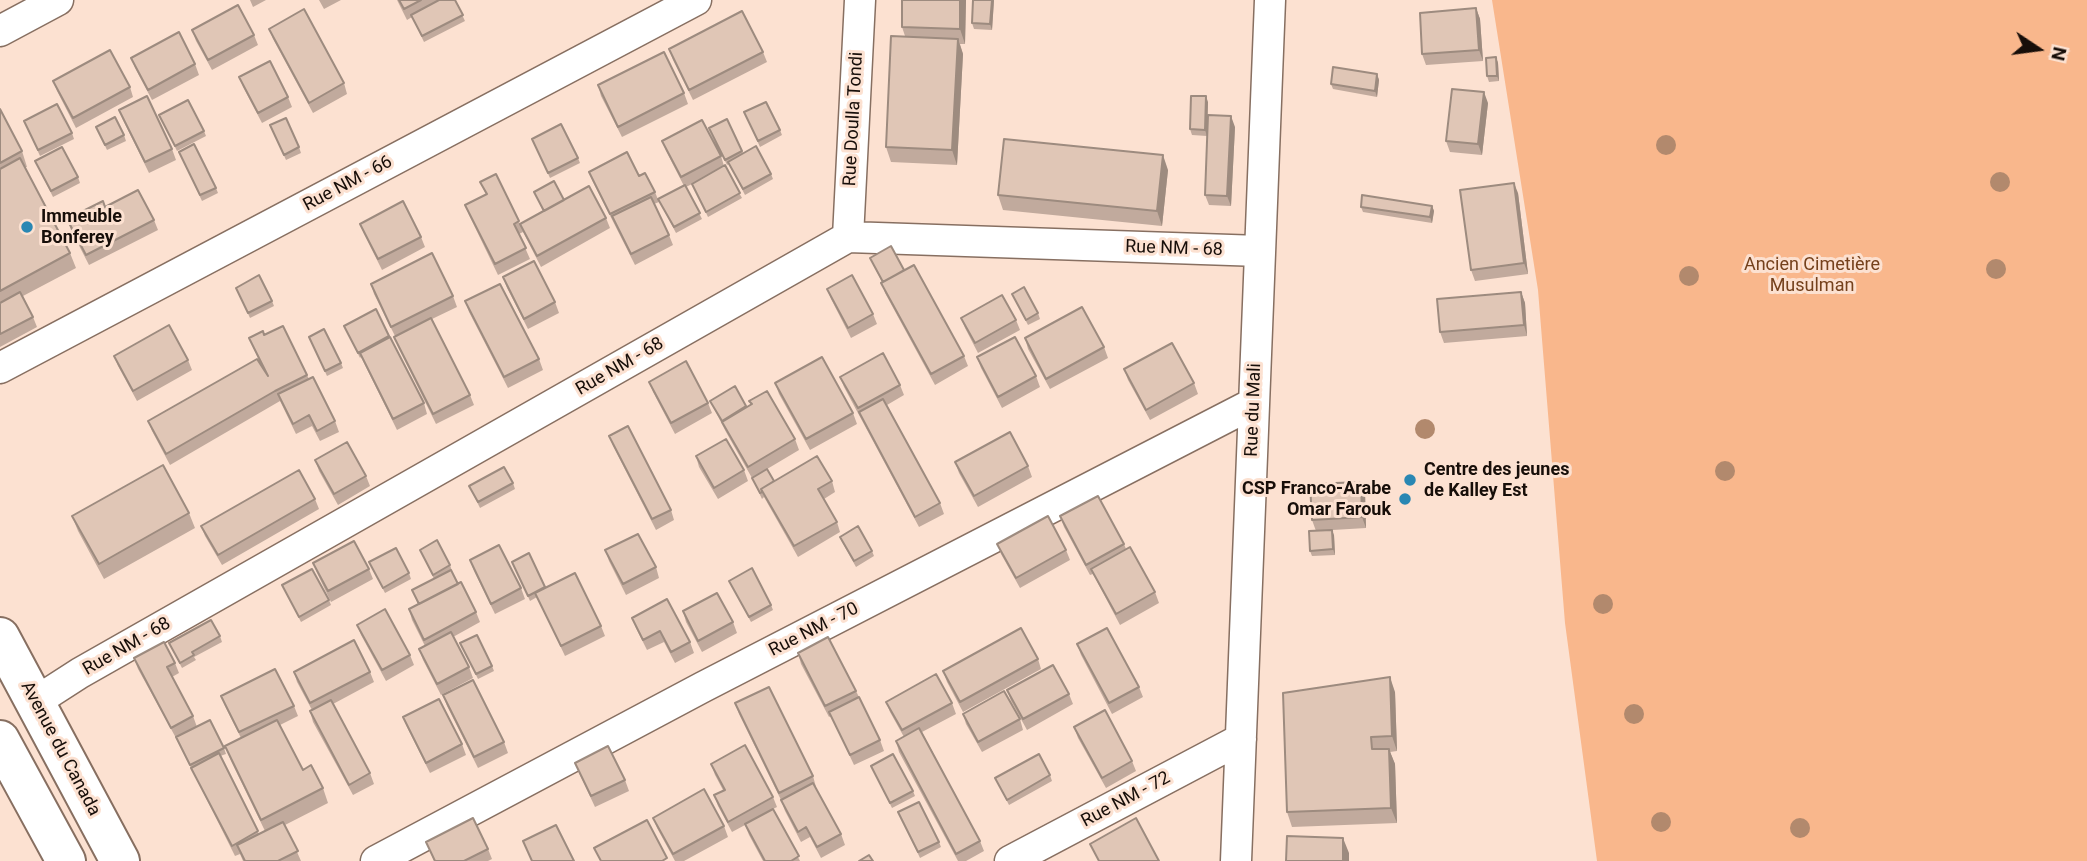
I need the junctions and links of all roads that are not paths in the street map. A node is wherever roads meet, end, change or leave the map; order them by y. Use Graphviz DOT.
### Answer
graph roads {
  1 [pos="58,0"];
  2 [pos="696,0"];
  3 [pos="860,0"];
  4 [pos="1270,0"];
  5 [pos="0,31"];
  6 [pos="848,237"];
  7 [pos="1260,251"];
  8 [pos="0,368"];
  9 [pos="1254,403"];
  10 [pos="0,637"];
  11 [pos="35,702"];
  12 [pos="1241,739"];
  13 [pos="0,740"];
  14 [pos="66,861"];
  15 [pos="120,861"];
  16 [pos="376,861"];
  17 [pos="1010,861"];
  18 [pos="1236,861"];
  1 -- 5 [label="street"];
  2 -- 8 [label="street, Rue NM - 66"];
  3 -- 6 [label="street, Rue Doulla Tondi"];
  4 -- 7 [label="street, Rue du Mali"];
  6 -- 7 [label="street, Rue NM - 68"];
  6 -- 11 [label="street, Rue NM - 68"];
  7 -- 9 [label="street, Rue du Mali"];
  9 -- 12 [label="street, Rue du Mali"];
  9 -- 16 [label="street, Rue NM - 70"];
  10 -- 11 [label="street, Avenue du Canada"];
  11 -- 15 [label="street, Avenue du Canada"];
  12 -- 17 [label="street, Rue NM - 72"];
  12 -- 18 [label="street, Rue du Mali"];
  13 -- 14 [label="street"];
}
